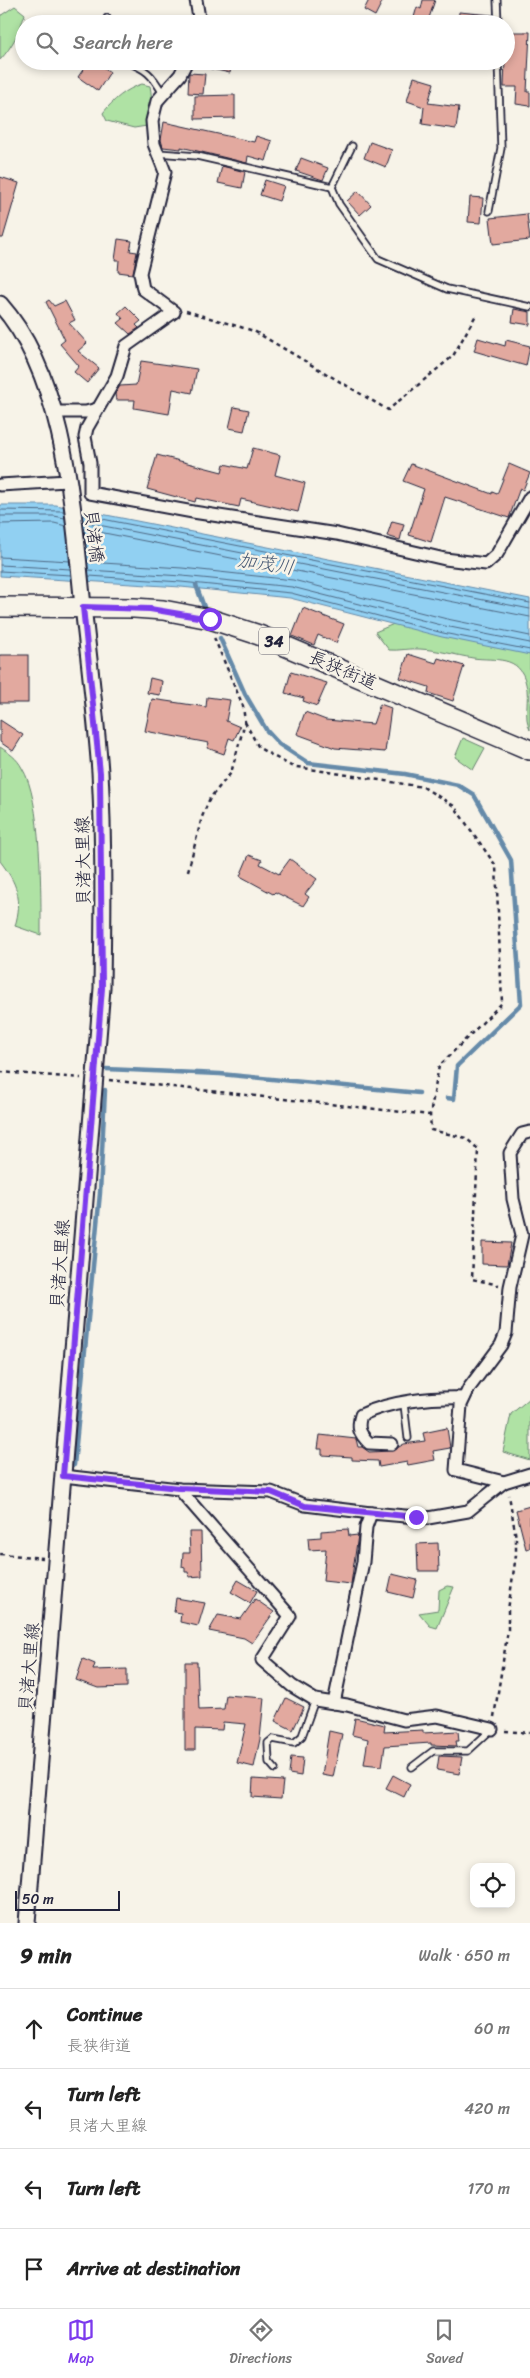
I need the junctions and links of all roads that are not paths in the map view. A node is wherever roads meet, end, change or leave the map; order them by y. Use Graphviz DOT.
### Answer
graph roads {
  1 [pos="196,0"];
  2 [pos="497,0"];
  3 [pos="198,15"];
  4 [pos="498,15"];
  5 [pos="145,70"];
  6 [pos="182,70"];
  7 [pos="498,70"];
  8 [pos="163,94"];
  9 [pos="352,146"];
  10 [pos="158,154"];
  11 [pos="332,187"];
  12 [pos="489,211"];
  13 [pos="0,304"];
  14 [pos="530,307"];
  15 [pos="98,409"];
  16 [pos="55,412"];
  17 [pos="0,485"];
  18 [pos="68,485"];
  19 [pos="530,497"];
  20 [pos="82,598"];
  21 [pos="0,607"];
  22 [pos="530,750"];
  23 [pos="530,1132"];
  24 [pos="464,1398"];
  25 [pos="404,1404"];
  26 [pos="408,1438"];
  27 [pos="392,1444"];
  28 [pos="530,1474"];
  29 [pos="63,1476"];
  30 [pos="504,1482"];
  31 [pos="179,1488"];
  32 [pos="371,1513"];
  33 [pos="315,1700"];
  34 [pos="334,1703"];
  35 [pos="492,1729"];
  36 [pos="412,1767"];
  37 [pos="275,1769"];
  38 [pos="27,1923"];
  1 -- 3 [label="street"];
  2 -- 4 [label="lane"];
  5 -- 8 [label="lane"];
  6 -- 8 [label="street"];
  7 -- 12 [label="lane"];
  8 -- 10 [label="street"];
  9 -- 11 [label="lane"];
  10 -- 11 [label="lane"];
  10 -- 15 [label="street"];
  11 -- 14 [label="lane"];
  13 -- 16 [label="street, 貝渚橋"];
  15 -- 16 [label="street"];
  15 -- 19 [label="street"];
  16 -- 18 [label="street, 貝渚橋"];
  17 -- 18 [label="street"];
  18 -- 20 [label="street, 貝渚橋"];
  20 -- 21 [label="main road, 長狭街道 / 34"];
  20 -- 22 [label="main road, 長狭街道 / 34"];
  20 -- 29 [label="street, 貝渚大里線"];
  23 -- 24 [label="street"];
  24 -- 25 [label="street"];
  24 -- 30 [label="street"];
  25 -- 26 [label="lane"];
  25 -- 27 [label="street"];
  28 -- 30 [label="street"];
  29 -- 31 [label="street"];
  29 -- 38 [label="street, 貝渚大里線"];
  30 -- 32 [label="street"];
  31 -- 32 [label="street"];
  31 -- 33 [label="street"];
  32 -- 34 [label="street"];
  33 -- 34 [label="street"];
  33 -- 37 [label="lane"];
  34 -- 35 [label="street"];
  35 -- 36 [label="lane"];
}
